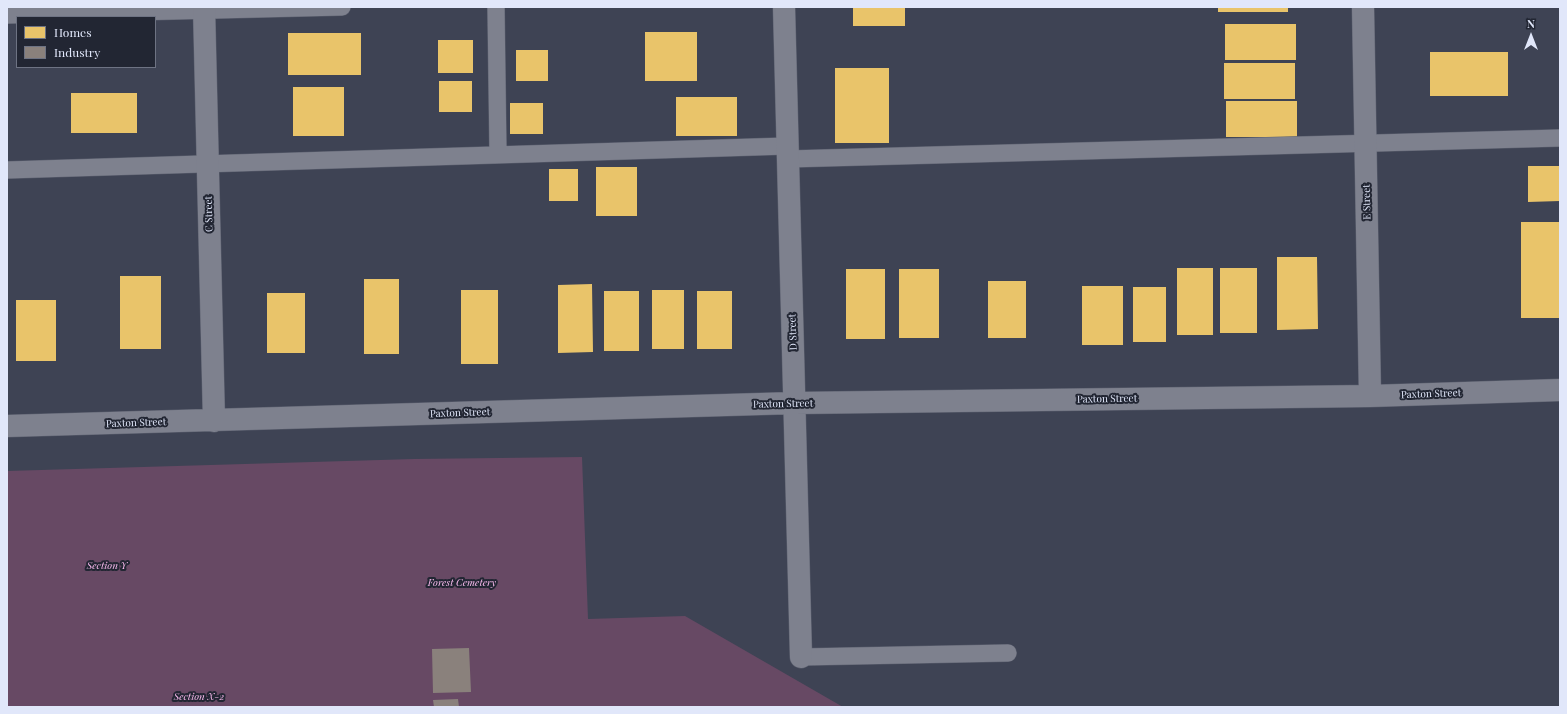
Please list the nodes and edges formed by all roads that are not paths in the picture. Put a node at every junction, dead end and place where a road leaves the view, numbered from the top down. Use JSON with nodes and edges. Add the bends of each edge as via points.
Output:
{"nodes":[{"id":1,"x":342,"y":7,"type":"edge"},
{"id":2,"x":496,"y":7,"type":"edge"},
{"id":3,"x":784,"y":7,"type":"edge"},
{"id":4,"x":1364,"y":7,"type":"edge"},
{"id":5,"x":204,"y":9,"type":"edge"},
{"id":6,"x":7,"y":15,"type":"edge"},
{"id":7,"x":1560,"y":138,"type":"edge"},
{"id":8,"x":1366,"y":143,"type":"junction"},
{"id":9,"x":788,"y":153,"type":"junction"},
{"id":10,"x":498,"y":154,"type":"junction"},
{"id":11,"x":208,"y":163,"type":"junction"},
{"id":12,"x":7,"y":170,"type":"edge"},
{"id":13,"x":1560,"y":390,"type":"edge"},
{"id":14,"x":1370,"y":396,"type":"junction"},
{"id":15,"x":795,"y":403,"type":"junction"},
{"id":16,"x":214,"y":420,"type":"junction"},
{"id":17,"x":7,"y":426,"type":"edge"},
{"id":18,"x":1008,"y":653,"type":"dead end"},
{"id":19,"x":801,"y":657,"type":"joint"}],
"edges":[{"from":1,"to":5,"type":"lane"},
{"from":2,"to":10,"type":"lane"},
{"from":3,"to":9,"type":"street","name":"D Street"},
{"from":4,"to":8,"type":"street","name":"E Street"},
{"from":5,"to":6,"type":"lane"},
{"from":5,"to":11,"type":"street","name":"C Street"},
{"from":7,"to":8,"type":"lane"},
{"from":8,"to":9,"type":"lane"},
{"from":8,"to":14,"type":"street","name":"E Street"},
{"from":9,"to":10,"type":"lane"},
{"from":9,"to":15,"type":"street","name":"D Street"},
{"from":10,"to":11,"type":"lane"},
{"from":11,"to":12,"type":"lane"},
{"from":11,"to":16,"type":"street","name":"C Street"},
{"from":13,"to":14,"type":"street","name":"Paxton Street"},
{"from":14,"to":15,"type":"street","name":"Paxton Street"},
{"from":15,"to":16,"type":"street","name":"Paxton Street"},
{"from":15,"to":19,"type":"street","name":"D Street"},
{"from":16,"to":17,"type":"street","name":"Paxton Street"},
{"from":18,"to":19,"type":"lane"}]}
